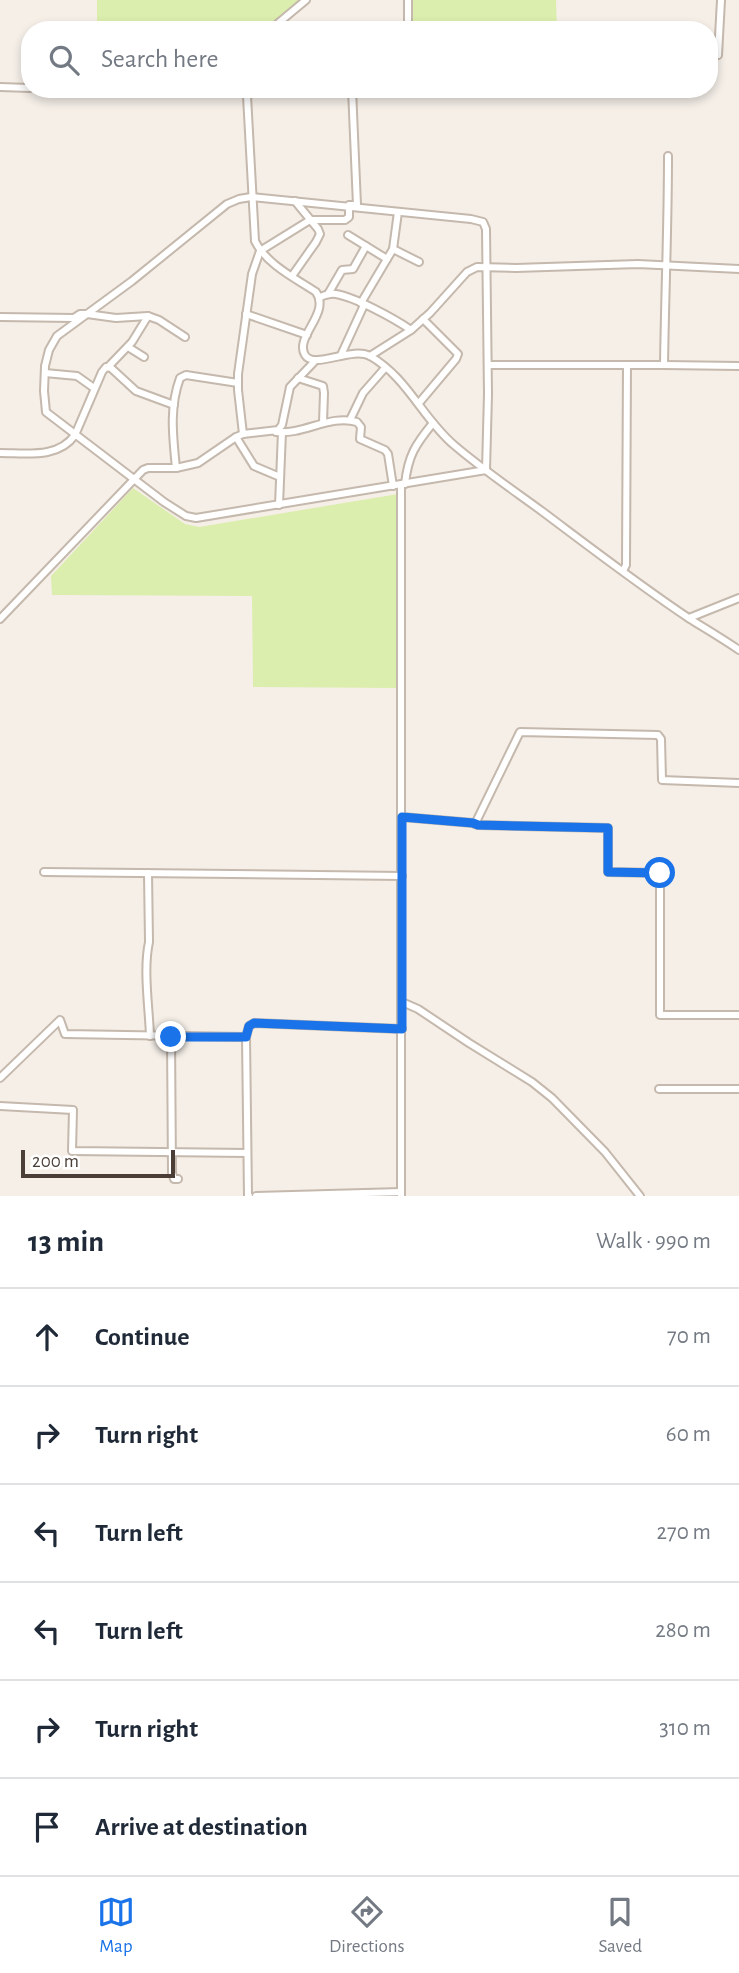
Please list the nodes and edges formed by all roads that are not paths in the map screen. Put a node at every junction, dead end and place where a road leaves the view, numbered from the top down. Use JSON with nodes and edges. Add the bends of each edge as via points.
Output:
{"nodes":[{"id":1,"x":306,"y":0,"type":"edge"},
{"id":2,"x":408,"y":0,"type":"edge"},
{"id":3,"x":721,"y":0,"type":"edge"},
{"id":4,"x":281,"y":21,"type":"edge"},
{"id":5,"x":408,"y":21,"type":"edge"},
{"id":6,"x":718,"y":55,"type":"dead end"},
{"id":7,"x":0,"y":87,"type":"edge"},
{"id":8,"x":21,"y":88,"type":"edge"},
{"id":9,"x":247,"y":98,"type":"edge"},
{"id":10,"x":352,"y":98,"type":"edge"},
{"id":11,"x":667,"y":156,"type":"dead end"},
{"id":12,"x":251,"y":197,"type":"junction"},
{"id":13,"x":295,"y":201,"type":"junction"},
{"id":14,"x":349,"y":207,"type":"junction"},
{"id":15,"x":398,"y":212,"type":"junction"},
{"id":16,"x":310,"y":220,"type":"junction"},
{"id":17,"x":348,"y":235,"type":"dead end"},
{"id":18,"x":366,"y":246,"type":"junction"},
{"id":19,"x":393,"y":249,"type":"junction"},
{"id":20,"x":260,"y":250,"type":"junction"},
{"id":21,"x":387,"y":259,"type":"junction"},
{"id":22,"x":419,"y":262,"type":"dead end"},
{"id":23,"x":667,"y":265,"type":"junction"},
{"id":24,"x":486,"y":267,"type":"junction"},
{"id":25,"x":739,"y":269,"type":"edge"},
{"id":26,"x":292,"y":276,"type":"junction"},
{"id":27,"x":328,"y":294,"type":"junction"},
{"id":28,"x":320,"y":296,"type":"junction"},
{"id":29,"x":363,"y":304,"type":"junction"},
{"id":30,"x":87,"y":314,"type":"junction"},
{"id":31,"x":246,"y":314,"type":"junction"},
{"id":32,"x":148,"y":316,"type":"junction"},
{"id":33,"x":0,"y":317,"type":"edge"},
{"id":34,"x":423,"y":319,"type":"junction"},
{"id":35,"x":411,"y":330,"type":"junction"},
{"id":36,"x":307,"y":335,"type":"junction"},
{"id":37,"x":185,"y":337,"type":"dead end"},
{"id":38,"x":128,"y":347,"type":"junction"},
{"id":39,"x":341,"y":355,"type":"junction"},
{"id":40,"x":370,"y":356,"type":"junction"},
{"id":41,"x":145,"y":357,"type":"dead end"},
{"id":42,"x":314,"y":362,"type":"junction"},
{"id":43,"x":488,"y":365,"type":"junction"},
{"id":44,"x":627,"y":365,"type":"junction"},
{"id":45,"x":664,"y":365,"type":"junction"},
{"id":46,"x":739,"y":366,"type":"edge"},
{"id":47,"x":108,"y":367,"type":"junction"},
{"id":48,"x":385,"y":368,"type":"junction"},
{"id":49,"x":45,"y":373,"type":"junction"},
{"id":50,"x":298,"y":378,"type":"junction"},
{"id":51,"x":238,"y":383,"type":"junction"},
{"id":52,"x":94,"y":388,"type":"junction"},
{"id":53,"x":419,"y":403,"type":"junction"},
{"id":54,"x":174,"y":405,"type":"junction"},
{"id":55,"x":349,"y":420,"type":"junction"},
{"id":56,"x":323,"y":423,"type":"junction"},
{"id":57,"x":433,"y":423,"type":"junction"},
{"id":58,"x":278,"y":432,"type":"junction"},
{"id":59,"x":75,"y":435,"type":"junction"},
{"id":60,"x":240,"y":436,"type":"junction"},
{"id":61,"x":0,"y":453,"type":"edge"},
{"id":62,"x":176,"y":468,"type":"junction"},
{"id":63,"x":486,"y":470,"type":"junction"},
{"id":64,"x":280,"y":477,"type":"junction"},
{"id":65,"x":133,"y":480,"type":"junction"},
{"id":66,"x":403,"y":484,"type":"junction"},
{"id":67,"x":393,"y":486,"type":"junction"},
{"id":68,"x":279,"y":505,"type":"junction"},
{"id":69,"x":623,"y":571,"type":"junction"},
{"id":70,"x":739,"y":598,"type":"edge"},
{"id":71,"x":690,"y":618,"type":"junction"},
{"id":72,"x":0,"y":619,"type":"edge"},
{"id":73,"x":739,"y":639,"type":"edge"},
{"id":74,"x":728,"y":642,"type":"junction"},
{"id":75,"x":739,"y":650,"type":"edge"},
{"id":76,"x":739,"y":783,"type":"edge"},
{"id":77,"x":402,"y":817,"type":"junction"},
{"id":78,"x":475,"y":824,"type":"junction"},
{"id":79,"x":44,"y":872,"type":"dead end"},
{"id":80,"x":148,"y":873,"type":"junction"},
{"id":81,"x":402,"y":876,"type":"junction"},
{"id":82,"x":402,"y":1003,"type":"junction"},
{"id":83,"x":739,"y":1015,"type":"edge"},
{"id":84,"x":402,"y":1029,"type":"junction"},
{"id":85,"x":150,"y":1036,"type":"junction"},
{"id":86,"x":171,"y":1037,"type":"junction"},
{"id":87,"x":246,"y":1037,"type":"junction"},
{"id":88,"x":0,"y":1078,"type":"edge"},
{"id":89,"x":659,"y":1089,"type":"dead end"},
{"id":90,"x":739,"y":1089,"type":"edge"},
{"id":91,"x":0,"y":1106,"type":"edge"},
{"id":92,"x":172,"y":1153,"type":"junction"},
{"id":93,"x":247,"y":1153,"type":"junction"},
{"id":94,"x":178,"y":1179,"type":"dead end"},
{"id":95,"x":401,"y":1194,"type":"edge"},
{"id":96,"x":248,"y":1196,"type":"edge"},
{"id":97,"x":256,"y":1196,"type":"edge"},
{"id":98,"x":640,"y":1196,"type":"edge"}],
"edges":[{"from":1,"to":4,"type":"street"},
{"from":2,"to":5,"type":"street"},
{"from":3,"to":6,"type":"street"},
{"from":7,"to":8,"type":"street"},
{"from":9,"to":12,"type":"street"},
{"from":10,"to":14,"type":"street","via":[[357,205]]},
{"from":11,"to":23,"type":"street"},
{"from":12,"to":13,"type":"street"},
{"from":12,"to":20,"type":"street","via":[[254,239]]},
{"from":12,"to":30,"type":"street","via":[[227,204]]},
{"from":13,"to":14,"type":"street"},
{"from":13,"to":16,"type":"street"},
{"from":14,"to":15,"type":"street"},
{"from":14,"to":16,"type":"street","via":[[347,220]]},
{"from":15,"to":19,"type":"street"},
{"from":15,"to":24,"type":"street","via":[[484,222]]},
{"from":16,"to":20,"type":"street"},
{"from":16,"to":26,"type":"street","via":[[319,237]]},
{"from":17,"to":18,"type":"street"},
{"from":18,"to":21,"type":"street"},
{"from":18,"to":27,"type":"street","via":[[353,269],[340,272]]},
{"from":19,"to":21,"type":"street"},
{"from":19,"to":22,"type":"street"},
{"from":20,"to":26,"type":"street"},
{"from":20,"to":31,"type":"street"},
{"from":21,"to":29,"type":"street"},
{"from":23,"to":24,"type":"street"},
{"from":23,"to":25,"type":"street"},
{"from":23,"to":45,"type":"street"},
{"from":24,"to":34,"type":"street","via":[[471,269]]},
{"from":24,"to":43,"type":"street"},
{"from":26,"to":28,"type":"street"},
{"from":27,"to":28,"type":"street"},
{"from":27,"to":29,"type":"street"},
{"from":28,"to":36,"type":"street","via":[[321,305]]},
{"from":29,"to":35,"type":"street"},
{"from":29,"to":39,"type":"street"},
{"from":30,"to":32,"type":"street"},
{"from":30,"to":33,"type":"street","via":[[74,318]]},
{"from":30,"to":49,"type":"street","via":[[52,343]]},
{"from":31,"to":36,"type":"street"},
{"from":31,"to":51,"type":"street"},
{"from":32,"to":37,"type":"street"},
{"from":32,"to":38,"type":"street"},
{"from":34,"to":35,"type":"street"},
{"from":34,"to":53,"type":"street","via":[[458,354]]},
{"from":35,"to":40,"type":"street"},
{"from":36,"to":42,"type":"street","via":[[303,353]]},
{"from":38,"to":41,"type":"street"},
{"from":38,"to":47,"type":"street"},
{"from":39,"to":40,"type":"street","via":[[359,352]]},
{"from":39,"to":42,"type":"street"},
{"from":40,"to":48,"type":"street"},
{"from":42,"to":50,"type":"street"},
{"from":43,"to":44,"type":"street"},
{"from":43,"to":63,"type":"street"},
{"from":44,"to":45,"type":"street"},
{"from":44,"to":69,"type":"street"},
{"from":45,"to":46,"type":"street"},
{"from":47,"to":52,"type":"street"},
{"from":47,"to":54,"type":"street","via":[[136,391]]},
{"from":48,"to":53,"type":"street"},
{"from":48,"to":55,"type":"street","via":[[363,393]]},
{"from":49,"to":52,"type":"street","via":[[72,374]]},
{"from":49,"to":59,"type":"street","via":[[46,412]]},
{"from":50,"to":56,"type":"street","via":[[323,386]]},
{"from":50,"to":58,"type":"street","via":[[287,394]]},
{"from":51,"to":54,"type":"street","via":[[184,375],[178,381]]},
{"from":51,"to":60,"type":"street"},
{"from":52,"to":59,"type":"street"},
{"from":53,"to":57,"type":"street"},
{"from":54,"to":62,"type":"street"},
{"from":55,"to":56,"type":"street"},
{"from":55,"to":67,"type":"street","via":[[360,424],[360,439],[387,452]]},
{"from":56,"to":58,"type":"street"},
{"from":57,"to":63,"type":"street"},
{"from":57,"to":66,"type":"street","via":[[412,452]]},
{"from":58,"to":60,"type":"street"},
{"from":58,"to":64,"type":"street"},
{"from":59,"to":61,"type":"street","via":[[48,453]]},
{"from":59,"to":65,"type":"street"},
{"from":60,"to":62,"type":"street","via":[[198,463]]},
{"from":60,"to":64,"type":"street","via":[[245,455],[254,466]]},
{"from":62,"to":65,"type":"street","via":[[145,469]]},
{"from":63,"to":66,"type":"street"},
{"from":63,"to":69,"type":"street"},
{"from":64,"to":68,"type":"street"},
{"from":65,"to":68,"type":"street","via":[[178,512],[196,518]]},
{"from":65,"to":72,"type":"street"},
{"from":66,"to":67,"type":"street"},
{"from":66,"to":77,"type":"street"},
{"from":67,"to":68,"type":"street"},
{"from":69,"to":71,"type":"street"},
{"from":70,"to":71,"type":"street"},
{"from":71,"to":74,"type":"street"},
{"from":73,"to":74,"type":"street"},
{"from":74,"to":75,"type":"street"},
{"from":76,"to":78,"type":"street","via":[[662,780],[658,735],[520,732]]},
{"from":77,"to":78,"type":"street"},
{"from":77,"to":81,"type":"street"},
{"from":78,"to":83,"type":"street","via":[[608,828],[608,872],[660,873],[660,1015]]},
{"from":79,"to":80,"type":"street"},
{"from":80,"to":81,"type":"street"},
{"from":80,"to":85,"type":"street"},
{"from":81,"to":82,"type":"street"},
{"from":82,"to":84,"type":"street"},
{"from":82,"to":98,"type":"street","via":[[552,1098]]},
{"from":84,"to":87,"type":"street","via":[[254,1023]]},
{"from":84,"to":95,"type":"street"},
{"from":85,"to":86,"type":"street"},
{"from":85,"to":88,"type":"street","via":[[65,1034],[59,1020]]},
{"from":86,"to":87,"type":"street"},
{"from":86,"to":92,"type":"street"},
{"from":87,"to":93,"type":"street"},
{"from":89,"to":90,"type":"street"},
{"from":91,"to":92,"type":"street","via":[[73,1110],[72,1151]]},
{"from":92,"to":93,"type":"street"},
{"from":92,"to":94,"type":"street","via":[[172,1173]]},
{"from":93,"to":96,"type":"street"},
{"from":95,"to":97,"type":"street"}]}
